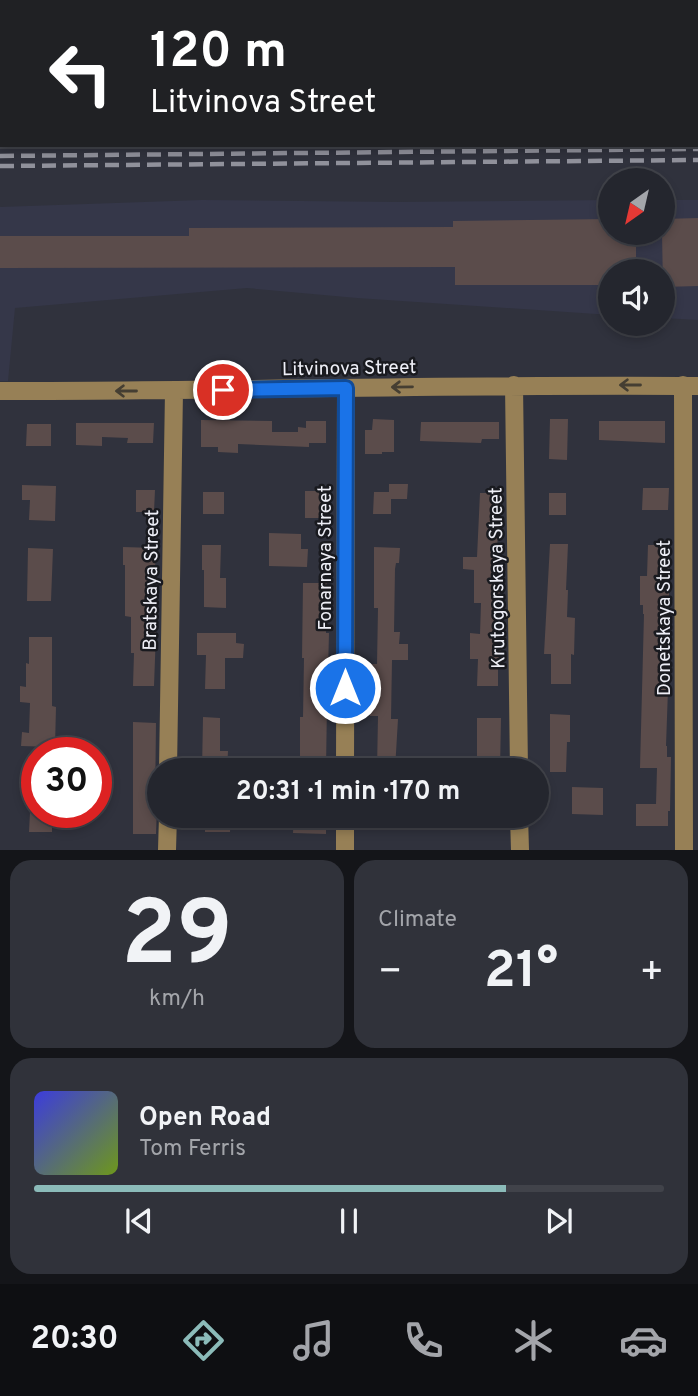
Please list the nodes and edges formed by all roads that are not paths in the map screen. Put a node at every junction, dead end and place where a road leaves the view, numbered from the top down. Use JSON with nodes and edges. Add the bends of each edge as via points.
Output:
{"nodes":[{"id":1,"x":514,"y":385,"type":"junction"},
{"id":2,"x":691,"y":386,"type":"edge"},
{"id":3,"x":346,"y":388,"type":"junction"},
{"id":4,"x":0,"y":391,"type":"edge"},
{"id":5,"x":174,"y":391,"type":"junction"},
{"id":6,"x":169,"y":758,"type":"edge"},
{"id":7,"x":345,"y":758,"type":"edge"},
{"id":8,"x":519,"y":758,"type":"edge"},
{"id":9,"x":168,"y":828,"type":"edge"},
{"id":10,"x":345,"y":828,"type":"edge"},
{"id":11,"x":519,"y":828,"type":"edge"},
{"id":12,"x":167,"y":850,"type":"edge"},
{"id":13,"x":345,"y":850,"type":"edge"},
{"id":14,"x":520,"y":850,"type":"edge"},
{"id":15,"x":684,"y":850,"type":"edge"}],
"edges":[{"from":2,"to":1,"type":"street","name":"Litvinova Street","one_way":true},
{"from":1,"to":3,"type":"street","name":"Litvinova Street","one_way":true},
{"from":1,"to":8,"type":"street","name":"Krutogorskaya Street"},
{"from":2,"to":15,"type":"street","name":"Donetskaya Street"},
{"from":3,"to":5,"type":"street","name":"Litvinova Street"},
{"from":3,"to":7,"type":"street","name":"Fonarnaya Street"},
{"from":5,"to":4,"type":"street","name":"Litvinova Street","one_way":true},
{"from":5,"to":6,"type":"street","name":"Bratskaya Street"},
{"from":9,"to":12,"type":"street"},
{"from":10,"to":13,"type":"street"},
{"from":11,"to":14,"type":"street"}]}
